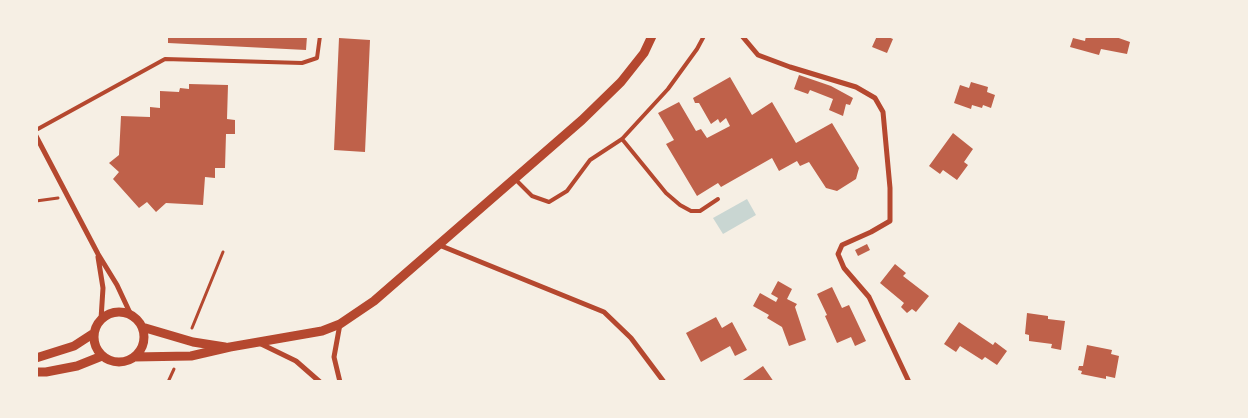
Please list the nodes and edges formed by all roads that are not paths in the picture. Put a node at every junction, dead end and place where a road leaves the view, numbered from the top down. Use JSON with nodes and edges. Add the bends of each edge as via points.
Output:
{"nodes":[{"id":1,"x":320,"y":36,"type":"edge"},
{"id":2,"x":652,"y":36,"type":"edge"},
{"id":3,"x":704,"y":36,"type":"edge"},
{"id":4,"x":742,"y":36,"type":"edge"},
{"id":5,"x":36,"y":130,"type":"edge"},
{"id":6,"x":36,"y":136,"type":"edge"},
{"id":7,"x":622,"y":139,"type":"junction"},
{"id":8,"x":515,"y":179,"type":"junction"},
{"id":9,"x":718,"y":199,"type":"dead end"},
{"id":10,"x":439,"y":246,"type":"junction"},
{"id":11,"x":98,"y":254,"type":"junction"},
{"id":12,"x":131,"y":315,"type":"junction"},
{"id":13,"x":101,"y":319,"type":"junction"},
{"id":14,"x":340,"y":324,"type":"junction"},
{"id":15,"x":142,"y":327,"type":"junction"},
{"id":16,"x":94,"y":333,"type":"junction"},
{"id":17,"x":259,"y":343,"type":"junction"},
{"id":18,"x":230,"y":347,"type":"junction"},
{"id":19,"x":102,"y":356,"type":"junction"},
{"id":20,"x":134,"y":357,"type":"junction"},
{"id":21,"x":36,"y":358,"type":"edge"},
{"id":22,"x":36,"y":372,"type":"edge"},
{"id":23,"x":320,"y":382,"type":"edge"},
{"id":24,"x":340,"y":382,"type":"edge"},
{"id":25,"x":664,"y":382,"type":"edge"},
{"id":26,"x":910,"y":382,"type":"edge"}],
"edges":[{"from":1,"to":5,"type":"lane","via":[[317,58],[302,63],[165,60]]},
{"from":2,"to":8,"type":"street","via":[[644,53],[620,82]]},
{"from":3,"to":7,"type":"lane","via":[[668,89]]},
{"from":4,"to":26,"type":"street","via":[[758,55],[856,87],[875,98],[882,112],[890,221],[842,245],[838,254],[844,268],[869,297]]},
{"from":6,"to":11,"type":"street"},
{"from":7,"to":8,"type":"lane","via":[[590,160],[567,191],[549,202],[532,196]]},
{"from":7,"to":9,"type":"lane","via":[[680,205],[691,211],[700,211]]},
{"from":8,"to":10,"type":"street"},
{"from":10,"to":14,"type":"street","via":[[374,301]]},
{"from":10,"to":25,"type":"street","via":[[604,312],[631,338]]},
{"from":11,"to":12,"type":"street"},
{"from":11,"to":13,"type":"street","via":[[103,288]]},
{"from":12,"to":13,"type":"street","via":[[116,312]]},
{"from":12,"to":15,"type":"street"},
{"from":13,"to":16,"type":"street"},
{"from":14,"to":17,"type":"street","via":[[322,331]]},
{"from":14,"to":24,"type":"street","via":[[334,357]]},
{"from":15,"to":18,"type":"street","via":[[193,342]]},
{"from":15,"to":20,"type":"street","via":[[143,343]]},
{"from":16,"to":19,"type":"street","via":[[94,342]]},
{"from":16,"to":21,"type":"street","via":[[74,346]]},
{"from":17,"to":18,"type":"street"},
{"from":17,"to":23,"type":"street","via":[[296,361]]},
{"from":18,"to":20,"type":"street","via":[[191,356]]},
{"from":19,"to":20,"type":"street","via":[[118,362]]},
{"from":19,"to":22,"type":"street","via":[[77,366]]}]}
